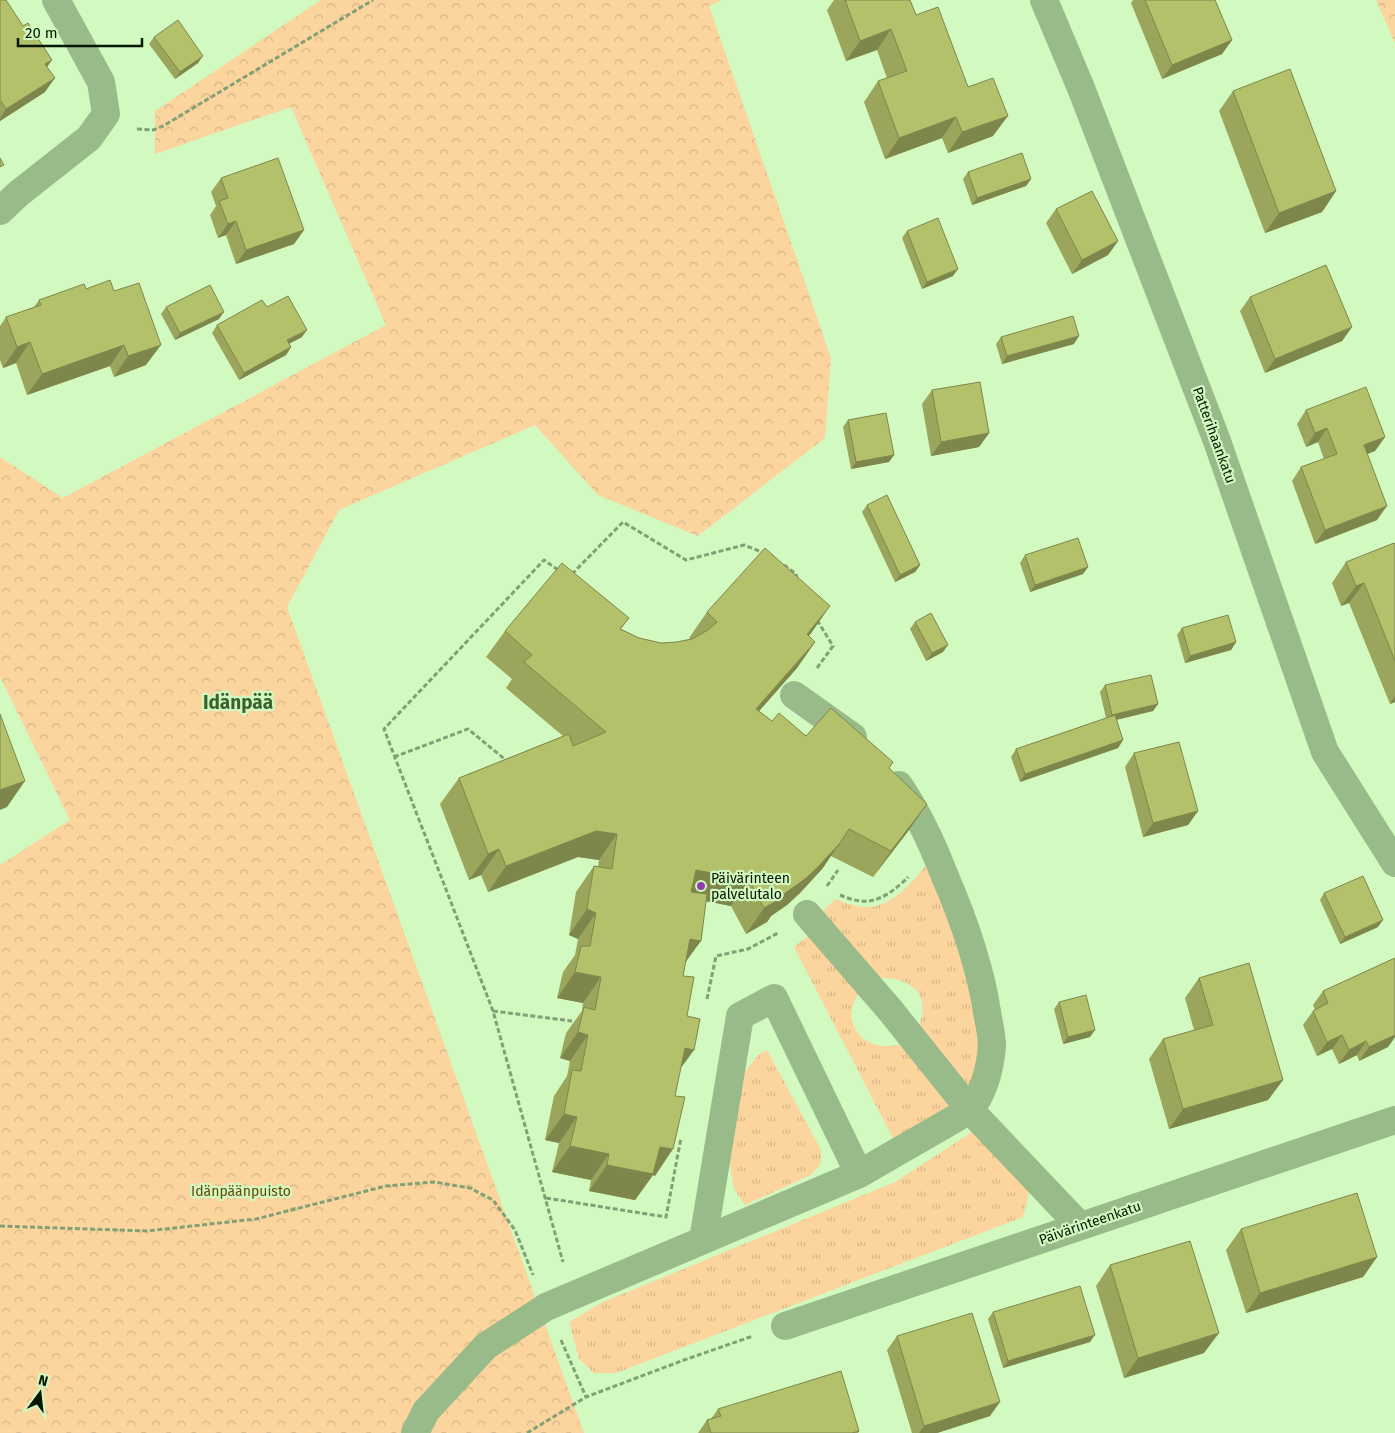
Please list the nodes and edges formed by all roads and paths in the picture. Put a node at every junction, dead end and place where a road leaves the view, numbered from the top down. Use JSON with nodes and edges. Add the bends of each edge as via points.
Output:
{"nodes":[{"id":1,"x":56,"y":0,"type":"edge"},
{"id":2,"x":373,"y":0,"type":"edge"},
{"id":3,"x":1044,"y":0,"type":"edge"},
{"id":4,"x":106,"y":114,"type":"junction"},
{"id":5,"x":0,"y":211,"type":"edge"},
{"id":6,"x":770,"y":554,"type":"edge"},
{"id":7,"x":783,"y":564,"type":"edge"},
{"id":8,"x":562,"y":574,"type":"edge"},
{"id":9,"x":568,"y":578,"type":"edge"},
{"id":10,"x":799,"y":583,"type":"edge"},
{"id":11,"x":815,"y":616,"type":"edge"},
{"id":12,"x":794,"y":696,"type":"joint"},
{"id":13,"x":394,"y":757,"type":"junction"},
{"id":14,"x":511,"y":765,"type":"edge"},
{"id":15,"x":933,"y":847,"type":"junction"},
{"id":16,"x":1395,"y":863,"type":"edge"},
{"id":17,"x":826,"y":888,"type":"edge"},
{"id":18,"x":807,"y":914,"type":"edge"},
{"id":19,"x":493,"y":1011,"type":"junction"},
{"id":20,"x":572,"y":1021,"type":"dead end"},
{"id":21,"x":970,"y":1110,"type":"junction"},
{"id":22,"x":1395,"y":1120,"type":"edge"},
{"id":23,"x":859,"y":1174,"type":"junction"},
{"id":24,"x":0,"y":1226,"type":"edge"},
{"id":25,"x":1080,"y":1226,"type":"junction"},
{"id":26,"x":703,"y":1240,"type":"junction"},
{"id":27,"x":572,"y":1296,"type":"junction"},
{"id":28,"x":546,"y":1307,"type":"junction"},
{"id":29,"x":785,"y":1326,"type":"joint"},
{"id":30,"x":586,"y":1397,"type":"junction"},
{"id":31,"x":414,"y":1433,"type":"edge"},
{"id":32,"x":528,"y":1433,"type":"edge"}],
"edges":[{"from":1,"to":4,"type":"street","via":[[101,82]]},
{"from":2,"to":4,"type":"path","via":[[163,126],[153,130],[136,129]]},
{"from":3,"to":16,"type":"street","name":"Patterihaankatu","via":[[1217,441],[1325,752]]},
{"from":4,"to":5,"type":"street","via":[[89,138]]},
{"from":6,"to":9,"type":"path","via":[[744,545],[686,560],[622,522]]},
{"from":7,"to":10,"type":"path","via":[[796,574]]},
{"from":8,"to":13,"type":"path","via":[[544,560],[384,729]]},
{"from":11,"to":12,"type":"path","via":[[833,646]]},
{"from":12,"to":15,"type":"street","via":[[878,756],[910,800]]},
{"from":13,"to":14,"type":"path","via":[[468,729]]},
{"from":13,"to":19,"type":"path"},
{"from":15,"to":17,"type":"path","via":[[903,882],[867,902],[847,898]]},
{"from":15,"to":21,"type":"street","via":[[962,916],[984,990],[992,1044],[988,1075],[979,1099]]},
{"from":18,"to":21,"type":"street"},
{"from":19,"to":20,"type":"path"},
{"from":19,"to":27,"type":"path"},
{"from":21,"to":23,"type":"street"},
{"from":21,"to":25,"type":"street"},
{"from":22,"to":25,"type":"street","name":"Päivärinteenkatu"},
{"from":23,"to":26,"type":"street"},
{"from":23,"to":26,"type":"street","via":[[774,998],[740,1016]]},
{"from":24,"to":28,"type":"path","via":[[147,1231],[256,1219],[386,1186],[434,1182],[470,1188],[493,1200],[515,1230]]},
{"from":25,"to":29,"type":"street","name":"Päivärinteenkatu"},
{"from":26,"to":27,"type":"street"},
{"from":27,"to":28,"type":"street"},
{"from":28,"to":30,"type":"path"},
{"from":28,"to":31,"type":"street","via":[[486,1346],[426,1411]]},
{"from":29,"to":30,"type":"path"},
{"from":30,"to":32,"type":"path"}]}
